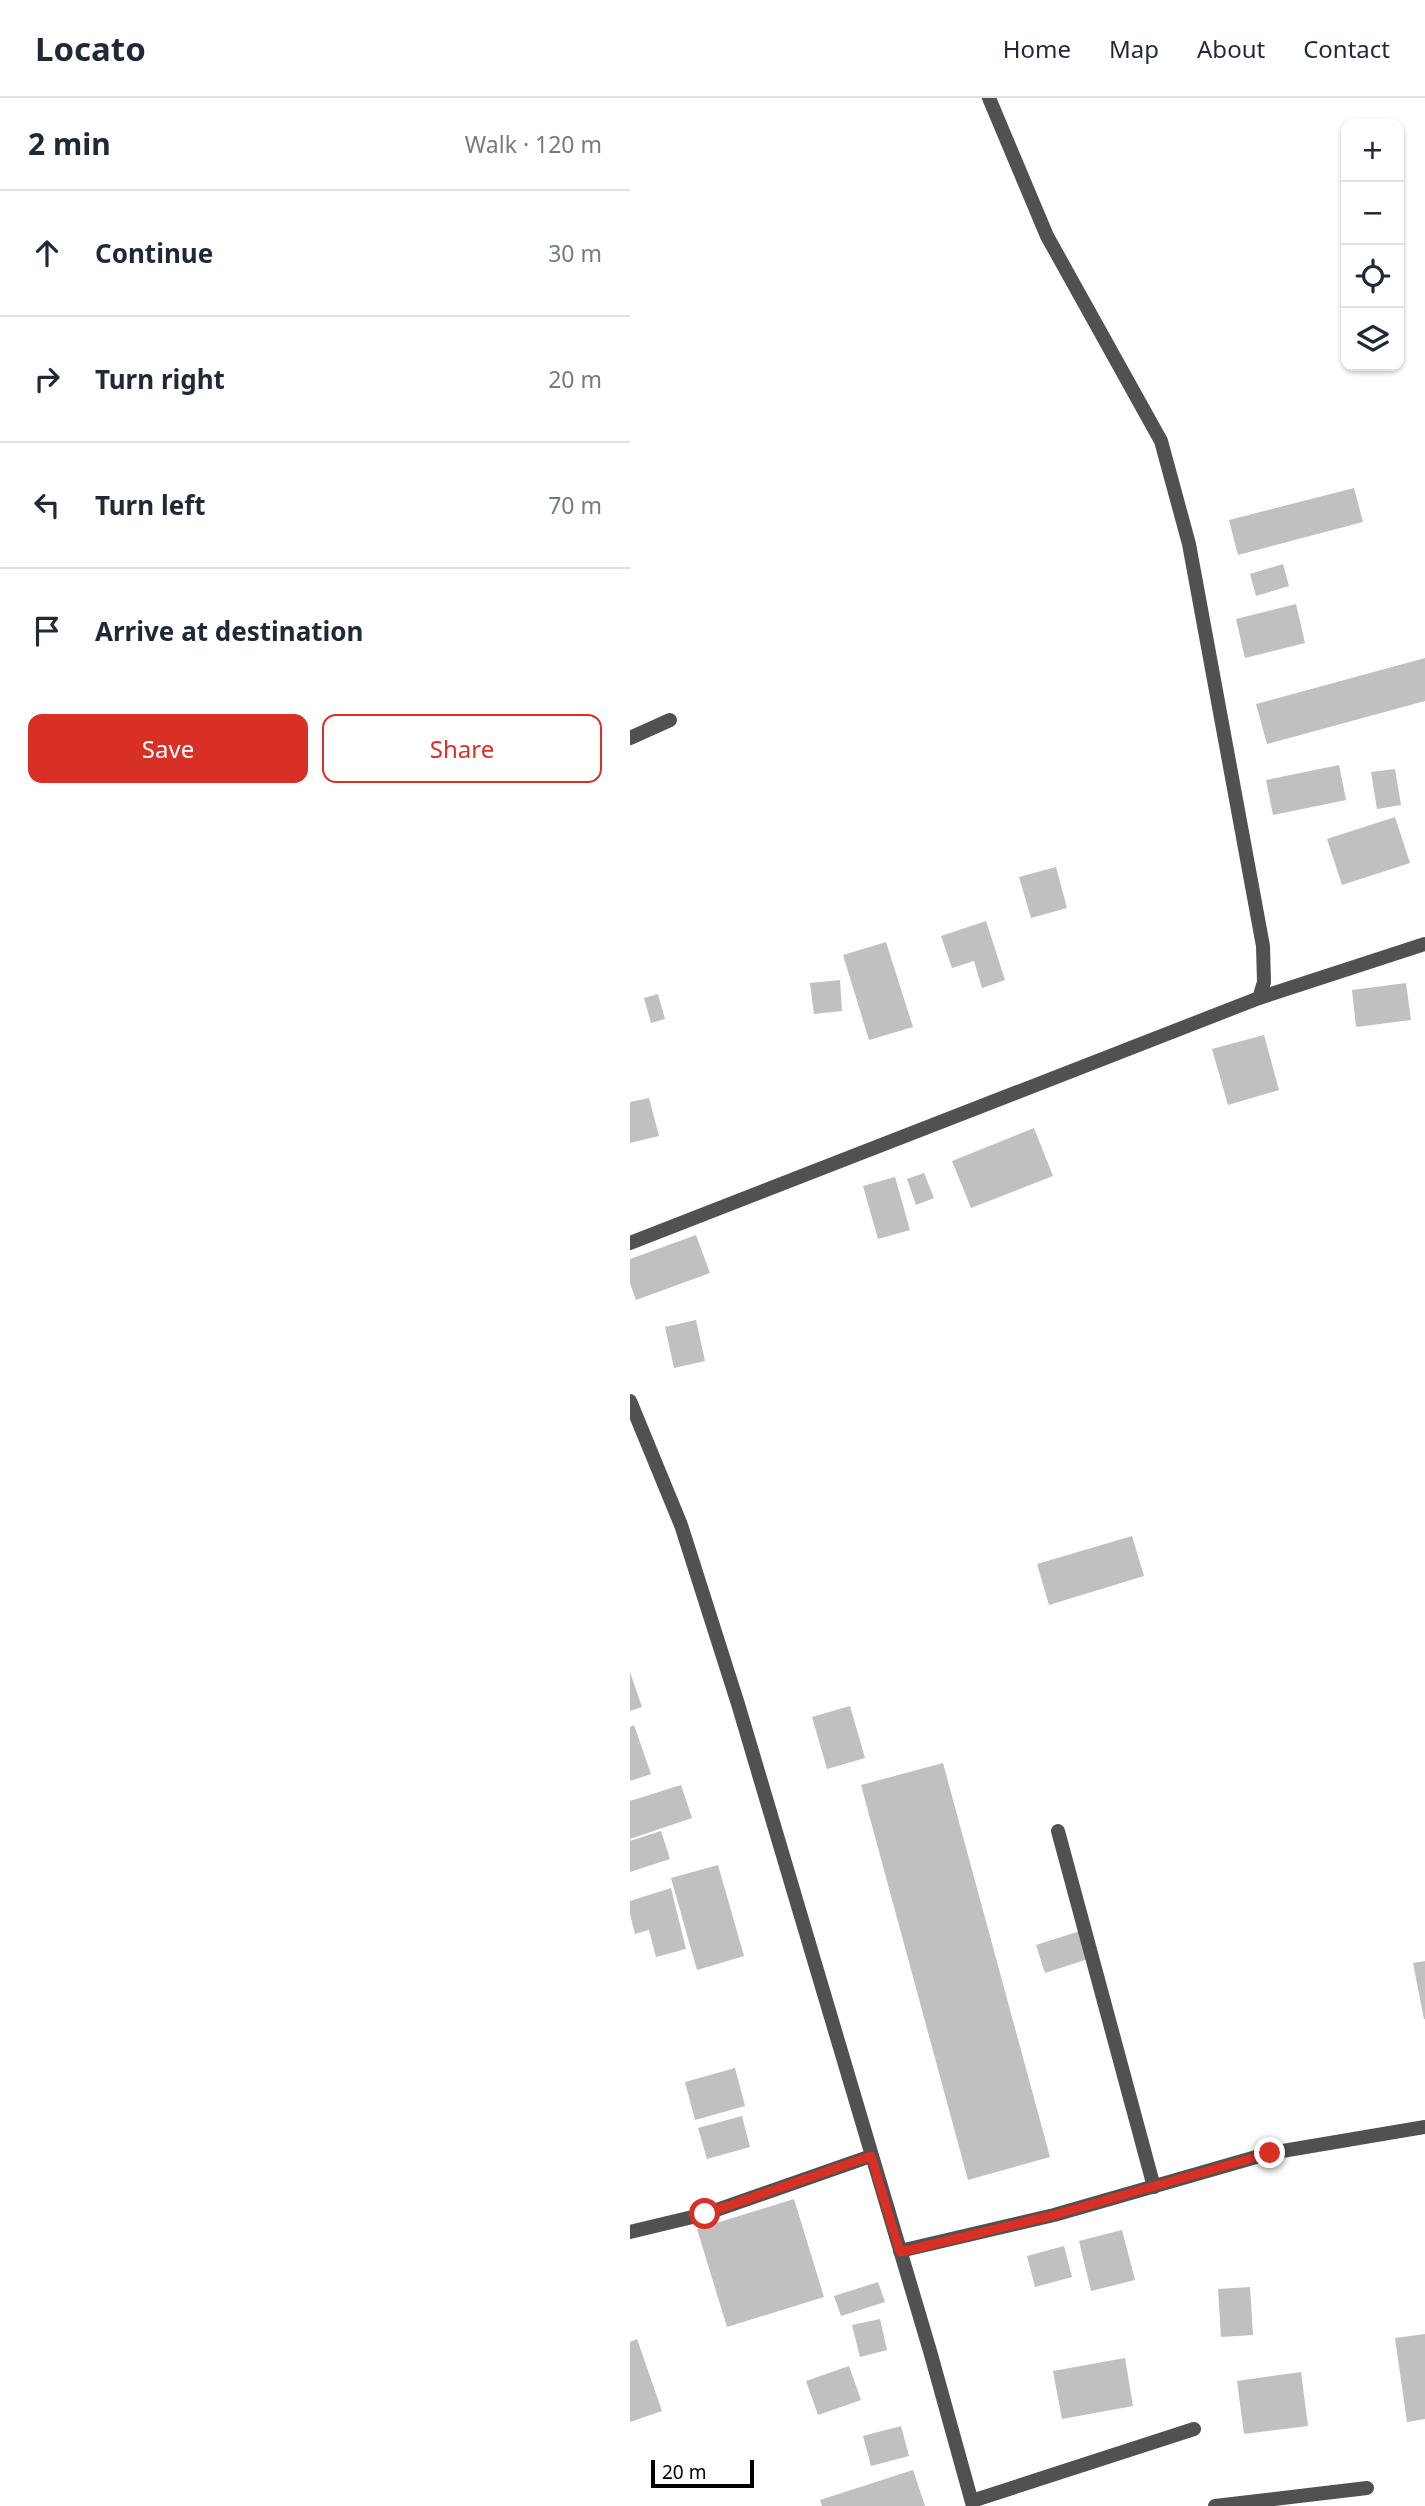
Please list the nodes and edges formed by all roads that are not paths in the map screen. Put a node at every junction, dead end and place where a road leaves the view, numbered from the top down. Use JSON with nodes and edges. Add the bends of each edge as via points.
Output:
{"nodes":[{"id":1,"x":989,"y":98,"type":"edge"},
{"id":2,"x":670,"y":720,"type":"dead end"},
{"id":3,"x":630,"y":738,"type":"edge"},
{"id":4,"x":1425,"y":944,"type":"edge"},
{"id":5,"x":1259,"y":998,"type":"junction"},
{"id":6,"x":630,"y":1243,"type":"edge"},
{"id":7,"x":630,"y":1401,"type":"edge"},
{"id":8,"x":1058,"y":1831,"type":"dead end"},
{"id":9,"x":1425,"y":2127,"type":"edge"},
{"id":10,"x":871,"y":2156,"type":"junction"},
{"id":11,"x":1154,"y":2187,"type":"junction"},
{"id":12,"x":630,"y":2232,"type":"edge"},
{"id":13,"x":900,"y":2252,"type":"junction"},
{"id":14,"x":1194,"y":2429,"type":"dead end"},
{"id":15,"x":1367,"y":2488,"type":"dead end"},
{"id":16,"x":973,"y":2504,"type":"edge"},
{"id":17,"x":1215,"y":2506,"type":"edge"}],
"edges":[{"from":1,"to":5,"type":"street","via":[[1047,236],[1161,441],[1189,544],[1263,946],[1264,982]]},
{"from":2,"to":3,"type":"street"},
{"from":4,"to":5,"type":"street"},
{"from":5,"to":6,"type":"street"},
{"from":7,"to":10,"type":"street","via":[[681,1525],[738,1703]]},
{"from":8,"to":11,"type":"street"},
{"from":9,"to":11,"type":"street","via":[[1270,2153]]},
{"from":10,"to":12,"type":"street","via":[[705,2214]]},
{"from":10,"to":13,"type":"street"},
{"from":11,"to":13,"type":"street"},
{"from":13,"to":16,"type":"street"},
{"from":14,"to":16,"type":"street"},
{"from":15,"to":17,"type":"street"}]}
